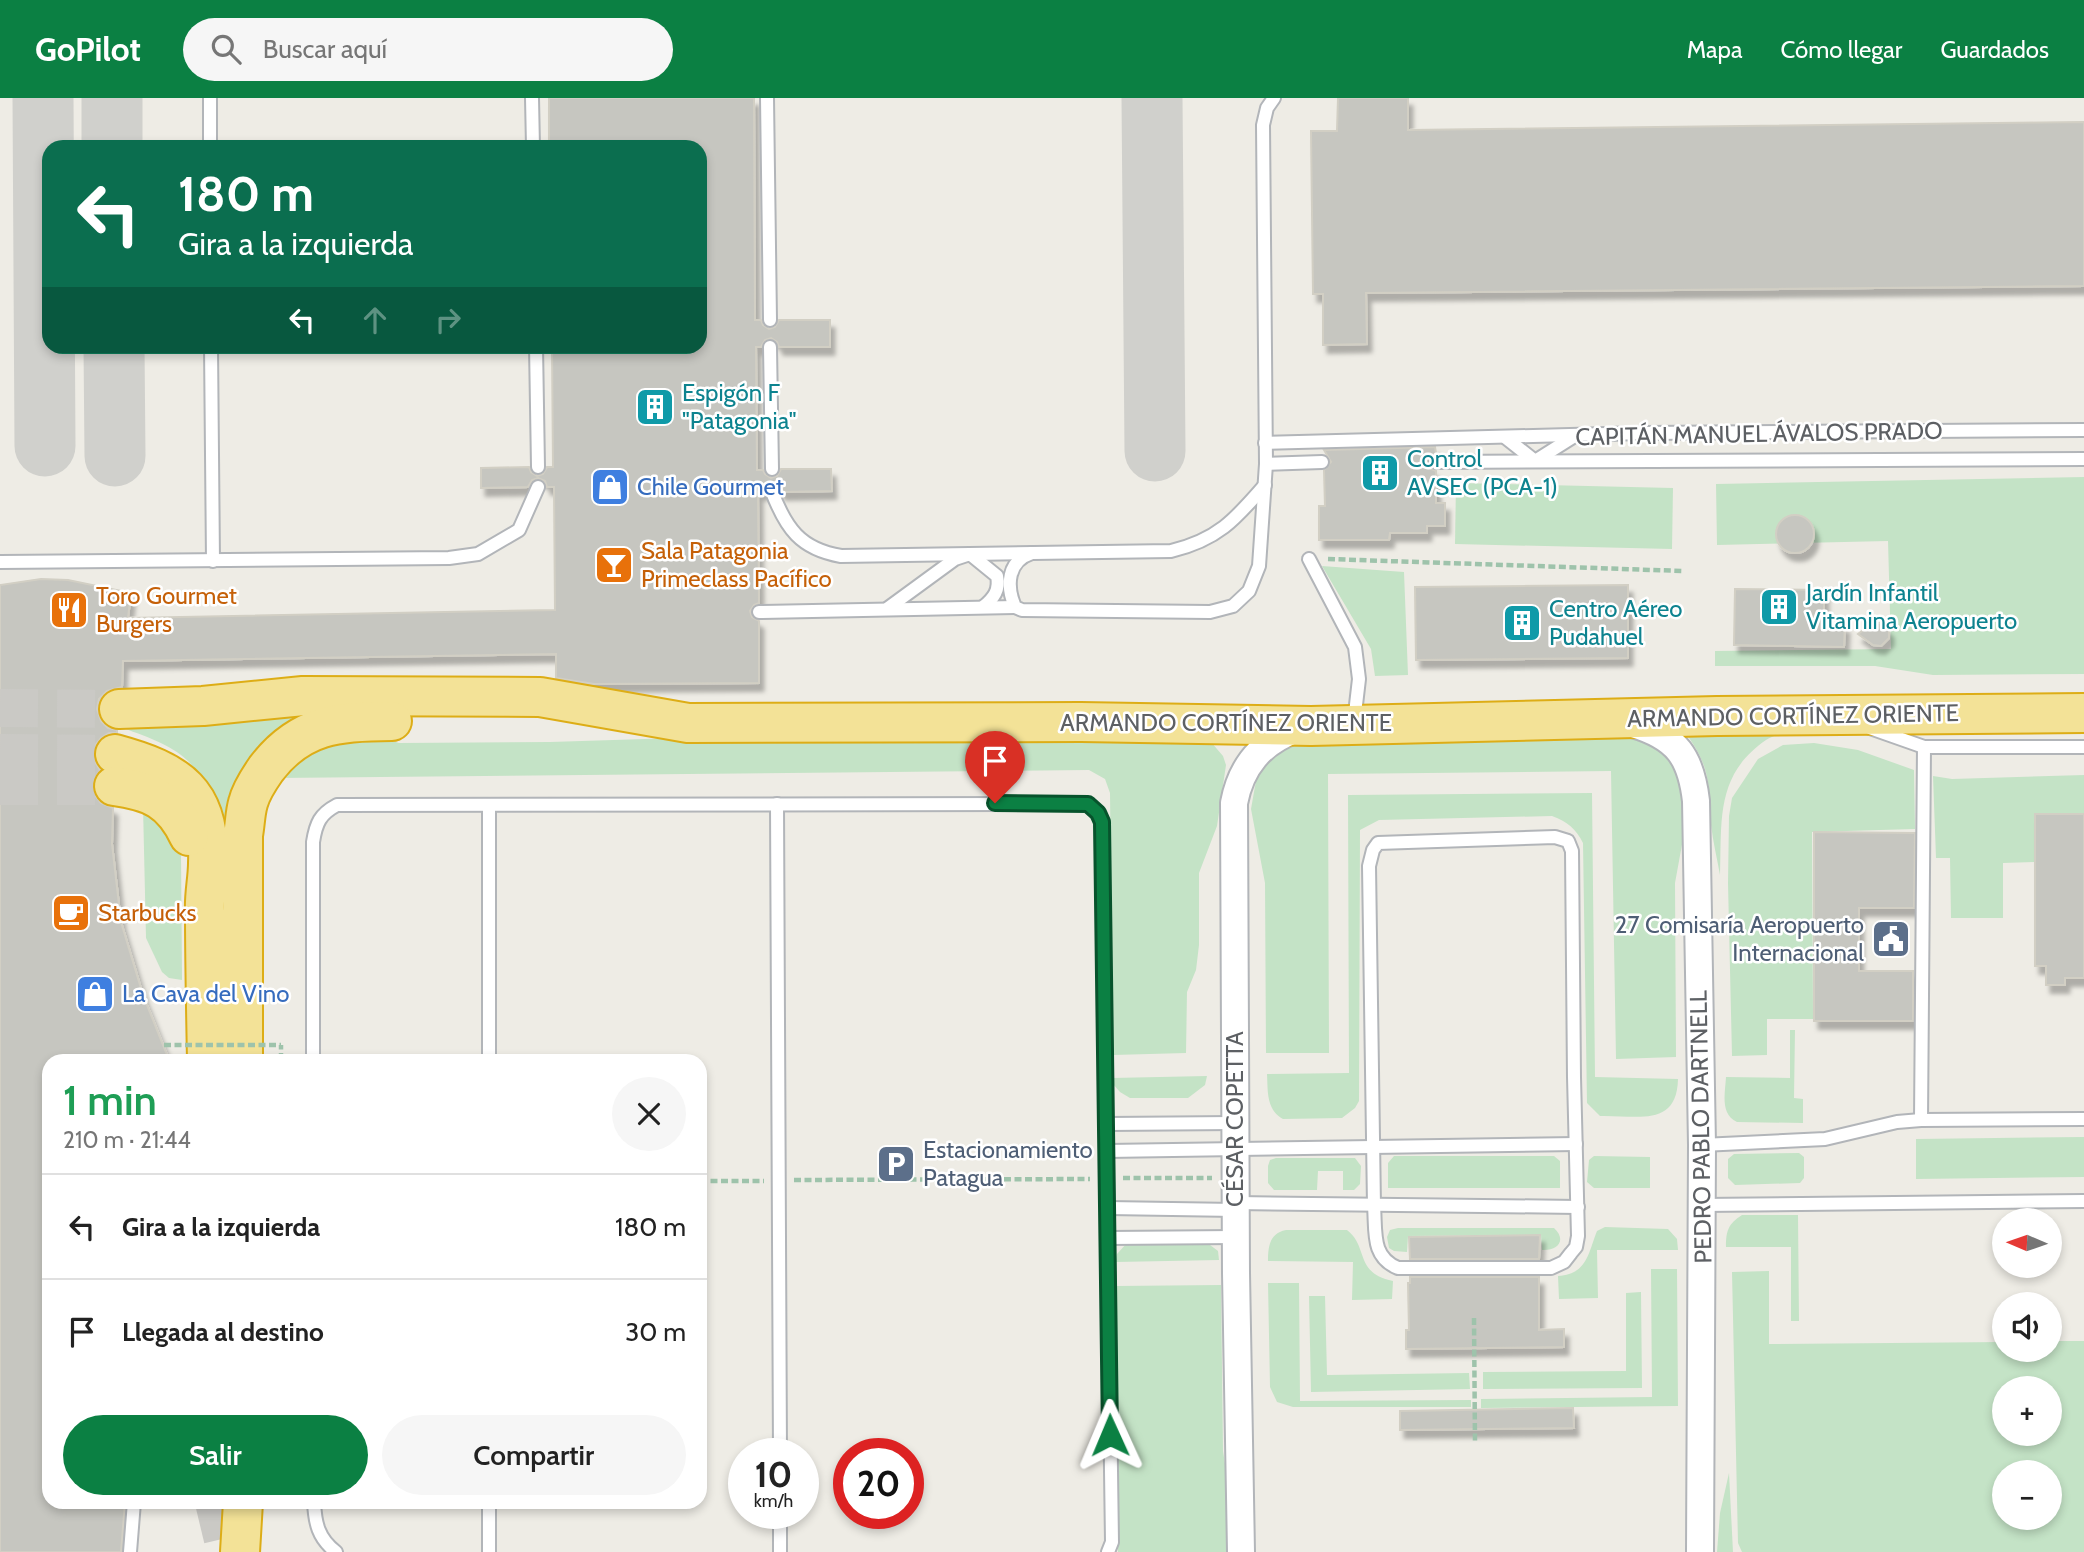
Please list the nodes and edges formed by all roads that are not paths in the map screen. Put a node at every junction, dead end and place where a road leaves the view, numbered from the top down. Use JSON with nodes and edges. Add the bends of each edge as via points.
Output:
{"nodes":[{"id":1,"x":210,"y":98,"type":"edge"},
{"id":2,"x":532,"y":98,"type":"edge"},
{"id":3,"x":767,"y":98,"type":"edge"},
{"id":4,"x":1274,"y":98,"type":"edge"},
{"id":5,"x":210,"y":140,"type":"edge"},
{"id":6,"x":533,"y":140,"type":"edge"},
{"id":7,"x":770,"y":320,"type":"dead end"},
{"id":8,"x":770,"y":347,"type":"dead end"},
{"id":9,"x":211,"y":354,"type":"edge"},
{"id":10,"x":536,"y":354,"type":"edge"},
{"id":11,"x":2084,"y":429,"type":"edge"},
{"id":12,"x":1573,"y":436,"type":"junction"},
{"id":13,"x":1506,"y":438,"type":"junction"},
{"id":14,"x":1265,"y":443,"type":"junction"},
{"id":15,"x":2084,"y":459,"type":"edge"},
{"id":16,"x":1535,"y":461,"type":"junction"},
{"id":17,"x":1322,"y":462,"type":"dead end"},
{"id":18,"x":1436,"y":462,"type":"dead end"},
{"id":19,"x":1266,"y":464,"type":"junction"},
{"id":20,"x":538,"y":467,"type":"dead end"},
{"id":21,"x":772,"y":470,"type":"dead end"},
{"id":22,"x":1265,"y":485,"type":"junction"},
{"id":23,"x":538,"y":487,"type":"dead end"},
{"id":24,"x":772,"y":492,"type":"dead end"},
{"id":25,"x":1032,"y":553,"type":"junction"},
{"id":26,"x":970,"y":554,"type":"junction"},
{"id":27,"x":1309,"y":559,"type":"road end"},
{"id":28,"x":213,"y":561,"type":"junction"},
{"id":29,"x":0,"y":562,"type":"edge"},
{"id":30,"x":983,"y":607,"type":"junction"},
{"id":31,"x":1015,"y":607,"type":"junction"},
{"id":32,"x":888,"y":608,"type":"junction"},
{"id":33,"x":759,"y":612,"type":"dead end"},
{"id":34,"x":119,"y":709,"type":"tunnel mouth"},
{"id":35,"x":2084,"y":713,"type":"edge"},
{"id":36,"x":1830,"y":714,"type":"junction"},
{"id":37,"x":1602,"y":719,"type":"junction"},
{"id":38,"x":688,"y":723,"type":"junction"},
{"id":39,"x":1311,"y":726,"type":"junction"},
{"id":40,"x":1354,"y":726,"type":"junction"},
{"id":41,"x":1924,"y":747,"type":"junction"},
{"id":42,"x":2084,"y":747,"type":"edge"},
{"id":43,"x":114,"y":770,"type":"tunnel mouth"},
{"id":44,"x":777,"y":804,"type":"junction"},
{"id":45,"x":489,"y":806,"type":"junction"},
{"id":46,"x":207,"y":1054,"type":"edge"},
{"id":47,"x":243,"y":1054,"type":"edge"},
{"id":48,"x":313,"y":1054,"type":"edge"},
{"id":49,"x":489,"y":1054,"type":"edge"},
{"id":50,"x":2084,"y":1119,"type":"edge"},
{"id":51,"x":1921,"y":1121,"type":"junction"},
{"id":52,"x":1235,"y":1123,"type":"junction"},
{"id":53,"x":1107,"y":1124,"type":"junction"},
{"id":54,"x":1576,"y":1144,"type":"junction"},
{"id":55,"x":1702,"y":1145,"type":"junction"},
{"id":56,"x":1374,"y":1148,"type":"junction"},
{"id":57,"x":1224,"y":1150,"type":"junction"},
{"id":58,"x":1107,"y":1151,"type":"junction"},
{"id":59,"x":2084,"y":1201,"type":"edge"},
{"id":60,"x":1702,"y":1205,"type":"junction"},
{"id":61,"x":1374,"y":1206,"type":"junction"},
{"id":62,"x":1236,"y":1207,"type":"junction"},
{"id":63,"x":1578,"y":1207,"type":"junction"},
{"id":64,"x":1108,"y":1208,"type":"junction"},
{"id":65,"x":1236,"y":1237,"type":"junction"},
{"id":66,"x":1108,"y":1238,"type":"junction"},
{"id":67,"x":780,"y":1438,"type":"edge"},
{"id":68,"x":133,"y":1509,"type":"edge"},
{"id":69,"x":242,"y":1509,"type":"edge"},
{"id":70,"x":243,"y":1509,"type":"edge"},
{"id":71,"x":314,"y":1509,"type":"edge"},
{"id":72,"x":489,"y":1509,"type":"edge"},
{"id":73,"x":780,"y":1529,"type":"edge"},
{"id":74,"x":130,"y":1552,"type":"edge"},
{"id":75,"x":227,"y":1552,"type":"edge"},
{"id":76,"x":240,"y":1552,"type":"edge"},
{"id":77,"x":336,"y":1552,"type":"edge"},
{"id":78,"x":489,"y":1552,"type":"edge"},
{"id":79,"x":780,"y":1552,"type":"edge"},
{"id":80,"x":1108,"y":1552,"type":"edge"},
{"id":81,"x":1241,"y":1552,"type":"edge"},
{"id":82,"x":1700,"y":1552,"type":"edge"}],
"edges":[{"from":1,"to":5,"type":"lane"},
{"from":2,"to":6,"type":"lane"},
{"from":3,"to":7,"type":"lane"},
{"from":4,"to":14,"type":"lane","via":[[1263,125]]},
{"from":8,"to":21,"type":"lane"},
{"from":9,"to":28,"type":"lane"},
{"from":10,"to":20,"type":"lane"},
{"from":11,"to":12,"type":"lane","name":"CAPITÁN MANUEL ÁVALOS PRADO"},
{"from":12,"to":13,"type":"lane","name":"CAPITÁN MANUEL ÁVALOS PRADO"},
{"from":12,"to":16,"type":"lane"},
{"from":13,"to":14,"type":"lane","name":"CAPITÁN MANUEL ÁVALOS PRADO"},
{"from":13,"to":16,"type":"lane"},
{"from":14,"to":19,"type":"lane"},
{"from":15,"to":16,"type":"lane","name":"CAPITÁN MANUEL ÁVALOS PRADO"},
{"from":16,"to":18,"type":"lane","name":"CAPITÁN MANUEL ÁVALOS PRADO"},
{"from":17,"to":19,"type":"lane"},
{"from":19,"to":22,"type":"lane"},
{"from":22,"to":25,"type":"lane","via":[[1228,526],[1191,546],[1171,551]]},
{"from":22,"to":31,"type":"lane","via":[[1259,566],[1249,591],[1233,606],[1210,612]]},
{"from":23,"to":28,"type":"lane","via":[[519,530],[478,554],[400,560]]},
{"from":24,"to":26,"type":"lane","via":[[789,527],[813,548],[827,553]]},
{"from":25,"to":26,"type":"lane"},
{"from":25,"to":31,"type":"lane","via":[[1018,559],[1011,572]]},
{"from":26,"to":30,"type":"lane","via":[[997,576],[999,585],[993,599]]},
{"from":26,"to":32,"type":"lane","via":[[955,559]]},
{"from":27,"to":40,"type":"lane","via":[[1355,647],[1359,679]]},
{"from":28,"to":29,"type":"lane"},
{"from":30,"to":31,"type":"lane"},
{"from":30,"to":32,"type":"lane"},
{"from":32,"to":33,"type":"lane"},
{"from":34,"to":38,"type":"highway","name":"ARMANDO CORTÍNEZ ORIENTE","via":[[303,696],[540,697]]},
{"from":35,"to":36,"type":"highway","name":"ARMANDO CORTÍNEZ ORIENTE"},
{"from":36,"to":37,"type":"highway","name":"ARMANDO CORTÍNEZ ORIENTE"},
{"from":36,"to":41,"type":"lane"},
{"from":37,"to":40,"type":"highway","name":"ARMANDO CORTÍNEZ ORIENTE"},
{"from":37,"to":55,"type":"street","name":"PEDRO PABLO DARTNELL","via":[[1627,722],[1664,736],[1682,754],[1694,782]]},
{"from":38,"to":39,"type":"highway","name":"ARMANDO CORTÍNEZ ORIENTE"},
{"from":38,"to":47,"type":"highway","via":[[350,721],[314,729],[294,740],[270,764],[248,801],[243,835]]},
{"from":39,"to":40,"type":"highway","name":"ARMANDO CORTÍNEZ ORIENTE"},
{"from":39,"to":52,"type":"street","name":"CÉSAR COPETTA","via":[[1266,744],[1245,768],[1237,790],[1233,818]]},
{"from":41,"to":42,"type":"lane"},
{"from":41,"to":51,"type":"lane"},
{"from":43,"to":46,"type":"highway","via":[[142,761],[172,774],[198,803],[208,827]]},
{"from":44,"to":45,"type":"lane"},
{"from":44,"to":53,"type":"lane","via":[[1077,803],[1088,804],[1098,813],[1102,822]]},
{"from":44,"to":67,"type":"lane"},
{"from":45,"to":48,"type":"lane","via":[[337,805],[323,813],[313,842]]},
{"from":45,"to":49,"type":"lane"},
{"from":50,"to":51,"type":"lane"},
{"from":51,"to":55,"type":"lane","via":[[1825,1139]]},
{"from":52,"to":53,"type":"lane"},
{"from":52,"to":57,"type":"street","name":"CÉSAR COPETTA"},
{"from":53,"to":58,"type":"lane"},
{"from":54,"to":56,"type":"lane"},
{"from":54,"to":56,"type":"lane","via":[[1572,851],[1568,841],[1555,837],[1378,843],[1373,850],[1369,879]]},
{"from":54,"to":63,"type":"lane"},
{"from":55,"to":60,"type":"street","name":"PEDRO PABLO DARTNELL"},
{"from":56,"to":57,"type":"lane"},
{"from":56,"to":61,"type":"lane"},
{"from":57,"to":58,"type":"lane"},
{"from":57,"to":62,"type":"street","name":"CÉSAR COPETTA"},
{"from":58,"to":64,"type":"lane"},
{"from":59,"to":60,"type":"lane"},
{"from":60,"to":82,"type":"street","name":"PEDRO PABLO DARTNELL"},
{"from":61,"to":62,"type":"lane"},
{"from":61,"to":63,"type":"lane"},
{"from":61,"to":63,"type":"lane","via":[[1377,1248],[1387,1264],[1398,1268],[1518,1269],[1551,1268],[1564,1262],[1576,1247]]},
{"from":62,"to":64,"type":"lane"},
{"from":62,"to":65,"type":"street","name":"CÉSAR COPETTA"},
{"from":64,"to":66,"type":"lane"},
{"from":65,"to":66,"type":"lane"},
{"from":65,"to":81,"type":"street","name":"CÉSAR COPETTA"},
{"from":66,"to":80,"type":"lane","via":[[1112,1542]]},
{"from":68,"to":74,"type":"lane"},
{"from":69,"to":75,"type":"highway"},
{"from":70,"to":76,"type":"highway"},
{"from":71,"to":77,"type":"lane","via":[[319,1535]]},
{"from":72,"to":78,"type":"lane"},
{"from":73,"to":79,"type":"lane"}]}
